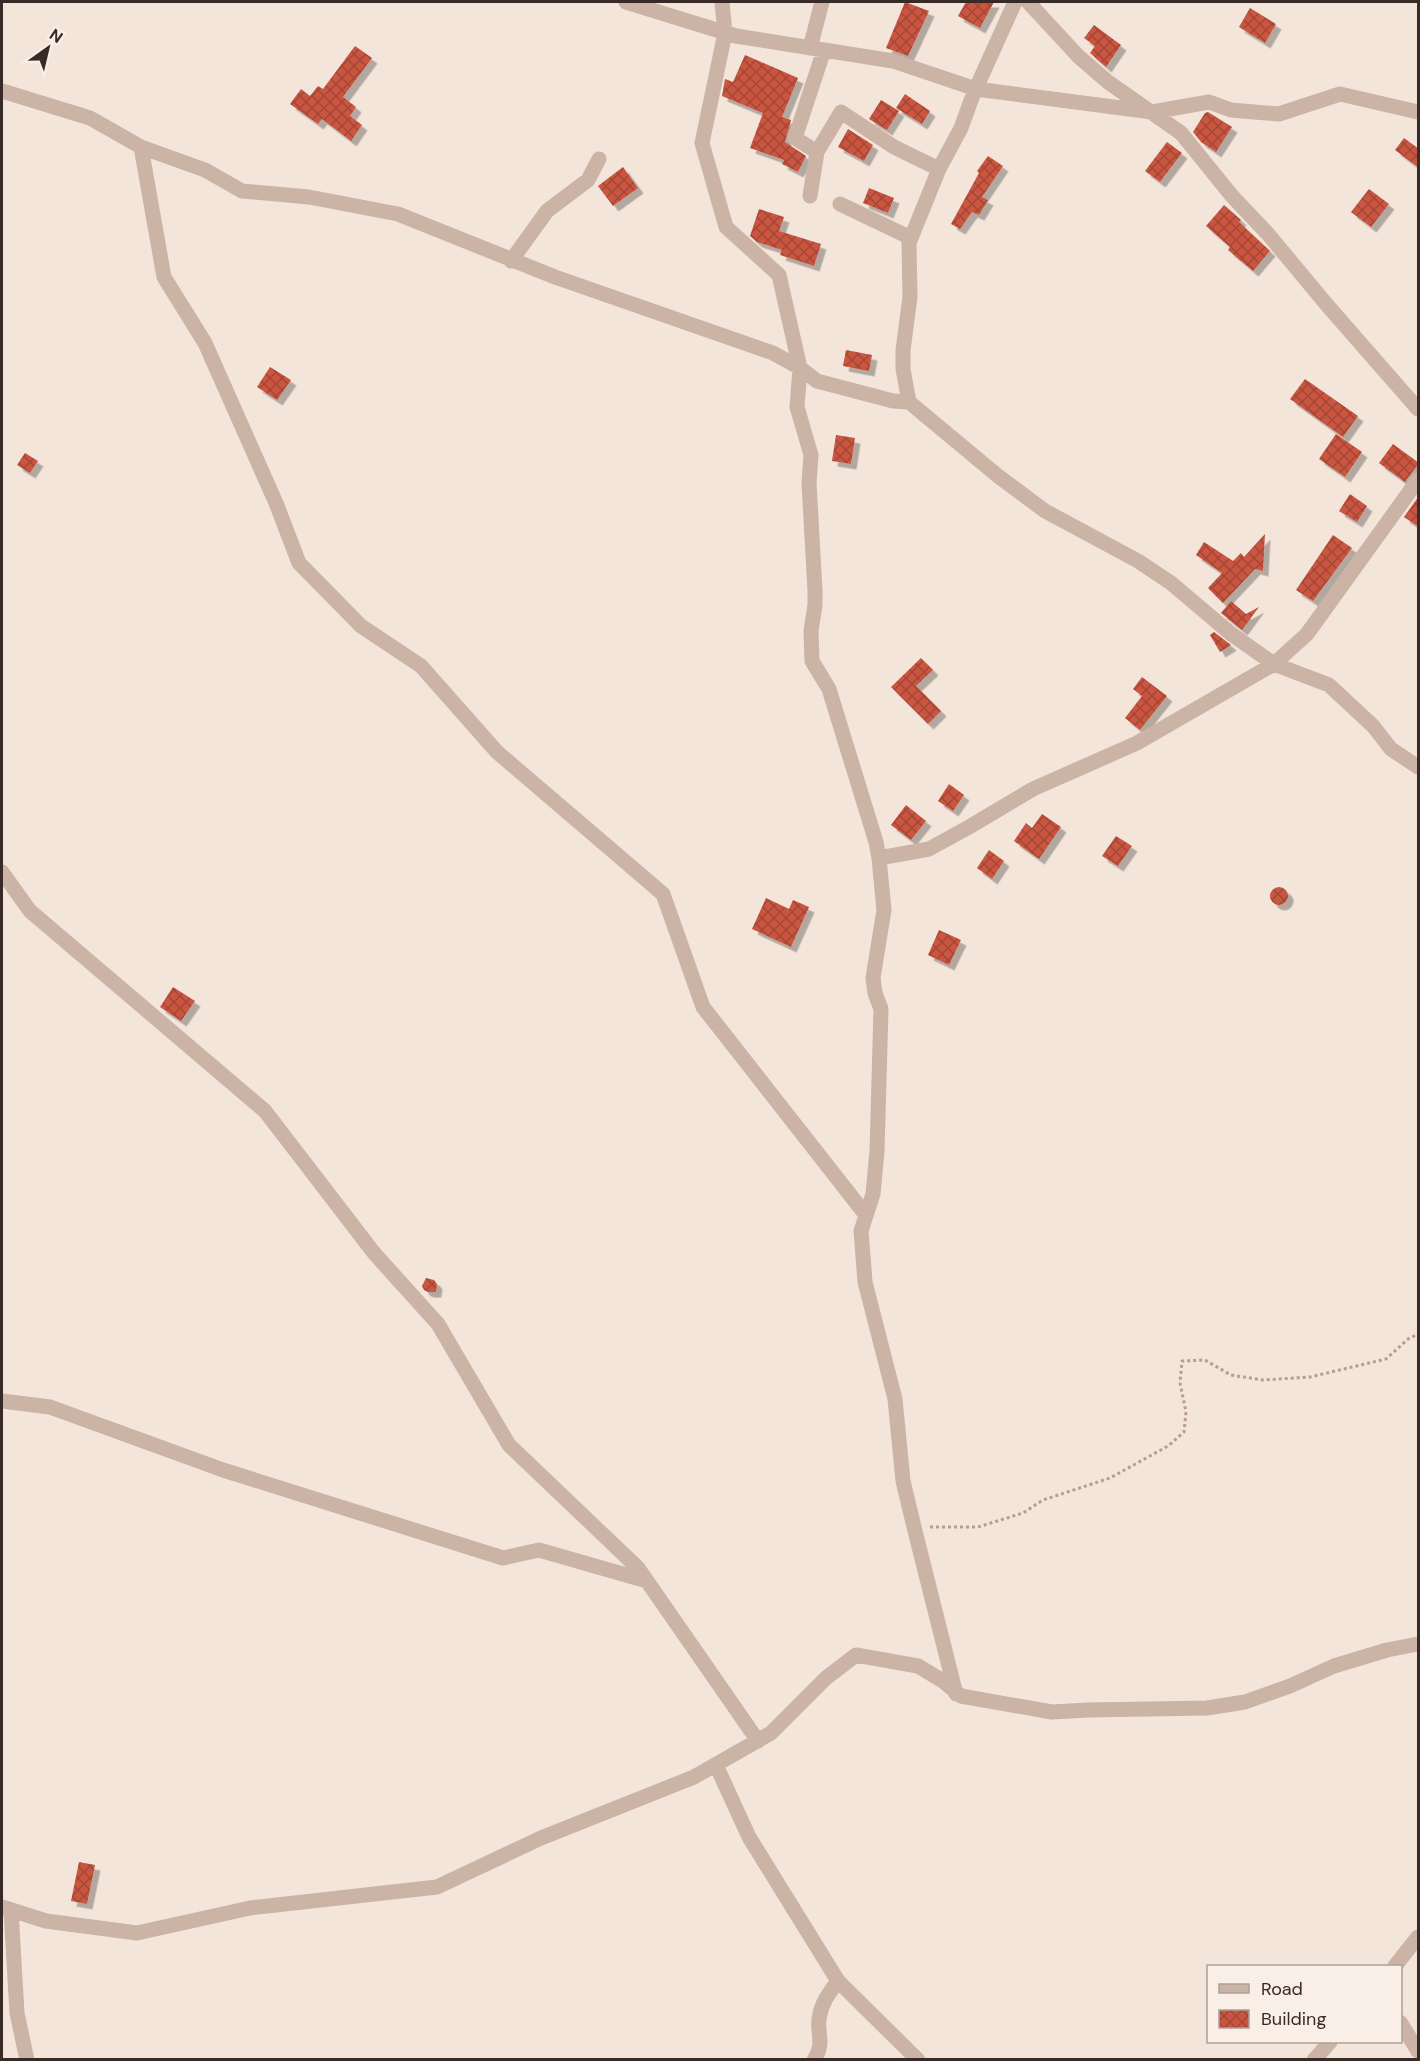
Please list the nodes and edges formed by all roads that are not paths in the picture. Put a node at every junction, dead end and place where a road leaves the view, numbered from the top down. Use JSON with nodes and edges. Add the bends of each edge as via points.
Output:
{"nodes":[{"id":1,"x":626,"y":2,"type":"edge"},
{"id":2,"x":722,"y":2,"type":"edge"},
{"id":3,"x":822,"y":2,"type":"edge"},
{"id":4,"x":1015,"y":2,"type":"edge"},
{"id":5,"x":1028,"y":2,"type":"edge"},
{"id":6,"x":725,"y":33,"type":"junction"},
{"id":7,"x":817,"y":49,"type":"junction"},
{"id":8,"x":976,"y":89,"type":"junction"},
{"id":9,"x":2,"y":91,"type":"edge"},
{"id":10,"x":1152,"y":112,"type":"junction"},
{"id":11,"x":1419,"y":112,"type":"edge"},
{"id":12,"x":141,"y":147,"type":"junction"},
{"id":13,"x":817,"y":152,"type":"junction"},
{"id":14,"x":599,"y":159,"type":"dead end"},
{"id":15,"x":939,"y":169,"type":"junction"},
{"id":16,"x":810,"y":195,"type":"dead end"},
{"id":17,"x":840,"y":204,"type":"dead end"},
{"id":18,"x":911,"y":238,"type":"junction"},
{"id":19,"x":511,"y":261,"type":"junction"},
{"id":20,"x":800,"y":368,"type":"junction"},
{"id":21,"x":909,"y":402,"type":"junction"},
{"id":22,"x":1419,"y":409,"type":"edge"},
{"id":23,"x":1419,"y":480,"type":"edge"},
{"id":24,"x":1274,"y":664,"type":"junction"},
{"id":25,"x":1419,"y":767,"type":"edge"},
{"id":26,"x":879,"y":858,"type":"junction"},
{"id":27,"x":2,"y":872,"type":"edge"},
{"id":28,"x":866,"y":1215,"type":"junction"},
{"id":29,"x":2,"y":1401,"type":"edge"},
{"id":30,"x":647,"y":1581,"type":"junction"},
{"id":31,"x":1419,"y":1644,"type":"edge"},
{"id":32,"x":956,"y":1694,"type":"junction"},
{"id":33,"x":758,"y":1741,"type":"junction"},
{"id":34,"x":716,"y":1765,"type":"junction"},
{"id":35,"x":6,"y":1909,"type":"edge"},
{"id":36,"x":1419,"y":1937,"type":"edge"},
{"id":37,"x":1396,"y":1965,"type":"edge"},
{"id":38,"x":838,"y":1981,"type":"junction"},
{"id":39,"x":1402,"y":2024,"type":"edge"},
{"id":40,"x":1329,"y":2043,"type":"edge"},
{"id":41,"x":1419,"y":2051,"type":"edge"},
{"id":42,"x":27,"y":2060,"type":"edge"},
{"id":43,"x":814,"y":2060,"type":"edge"},
{"id":44,"x":918,"y":2060,"type":"edge"},
{"id":45,"x":1314,"y":2060,"type":"edge"}],
"edges":[{"from":1,"to":6,"type":"street"},
{"from":2,"to":6,"type":"street"},
{"from":3,"to":7,"type":"street"},
{"from":4,"to":8,"type":"street"},
{"from":5,"to":10,"type":"street","via":[[1078,56]]},
{"from":6,"to":7,"type":"street"},
{"from":6,"to":20,"type":"street","via":[[702,143],[726,227],[779,275]]},
{"from":7,"to":8,"type":"street","via":[[893,62]]},
{"from":7,"to":13,"type":"street","via":[[795,138]]},
{"from":8,"to":10,"type":"street"},
{"from":8,"to":15,"type":"street"},
{"from":9,"to":12,"type":"street","via":[[90,118]]},
{"from":10,"to":11,"type":"street","via":[[1209,102],[1231,110],[1279,114],[1340,94]]},
{"from":10,"to":22,"type":"street","via":[[1181,134]]},
{"from":12,"to":19,"type":"street","via":[[205,170],[242,191],[309,197],[398,214]]},
{"from":12,"to":28,"type":"street","via":[[164,277],[206,343],[299,563],[361,626],[421,666],[497,752],[663,894],[703,1007]]},
{"from":13,"to":15,"type":"street","via":[[841,112],[894,147]]},
{"from":13,"to":16,"type":"street"},
{"from":14,"to":19,"type":"street","via":[[588,180],[546,211]]},
{"from":15,"to":18,"type":"street"},
{"from":17,"to":18,"type":"street"},
{"from":18,"to":21,"type":"street","via":[[910,297],[903,350]]},
{"from":19,"to":20,"type":"street","via":[[773,353]]},
{"from":20,"to":21,"type":"street","via":[[817,381]]},
{"from":20,"to":26,"type":"street","via":[[797,407],[811,455],[815,591],[812,661],[829,689]]},
{"from":21,"to":24,"type":"street","via":[[1045,511],[1138,561]]},
{"from":23,"to":24,"type":"street","via":[[1307,634]]},
{"from":24,"to":25,"type":"street","via":[[1329,685],[1373,726],[1391,749]]},
{"from":24,"to":26,"type":"street","via":[[1137,743],[1032,789],[929,849]]},
{"from":26,"to":28,"type":"street","via":[[884,910],[873,978],[881,1009],[879,1101],[873,1194]]},
{"from":27,"to":30,"type":"street","via":[[30,911],[265,1111],[374,1253],[438,1324],[509,1445]]},
{"from":28,"to":32,"type":"street","via":[[861,1231],[865,1282],[895,1399],[903,1481]]},
{"from":29,"to":30,"type":"street","via":[[50,1407],[223,1470],[503,1558],[539,1550]]},
{"from":30,"to":33,"type":"street"},
{"from":31,"to":32,"type":"street","via":[[1334,1666],[1245,1702],[1207,1708],[1052,1712]]},
{"from":32,"to":33,"type":"street","via":[[918,1666],[856,1654]]},
{"from":33,"to":34,"type":"street"},
{"from":34,"to":35,"type":"street","via":[[541,1838],[437,1887],[250,1908],[137,1933],[46,1921]]},
{"from":34,"to":38,"type":"street","via":[[749,1837]]},
{"from":35,"to":42,"type":"street","via":[[17,2013]]},
{"from":36,"to":37,"type":"street"},
{"from":38,"to":43,"type":"street","via":[[823,2001],[821,2038]]},
{"from":38,"to":44,"type":"street"},
{"from":39,"to":41,"type":"street"},
{"from":40,"to":45,"type":"street"}]}
